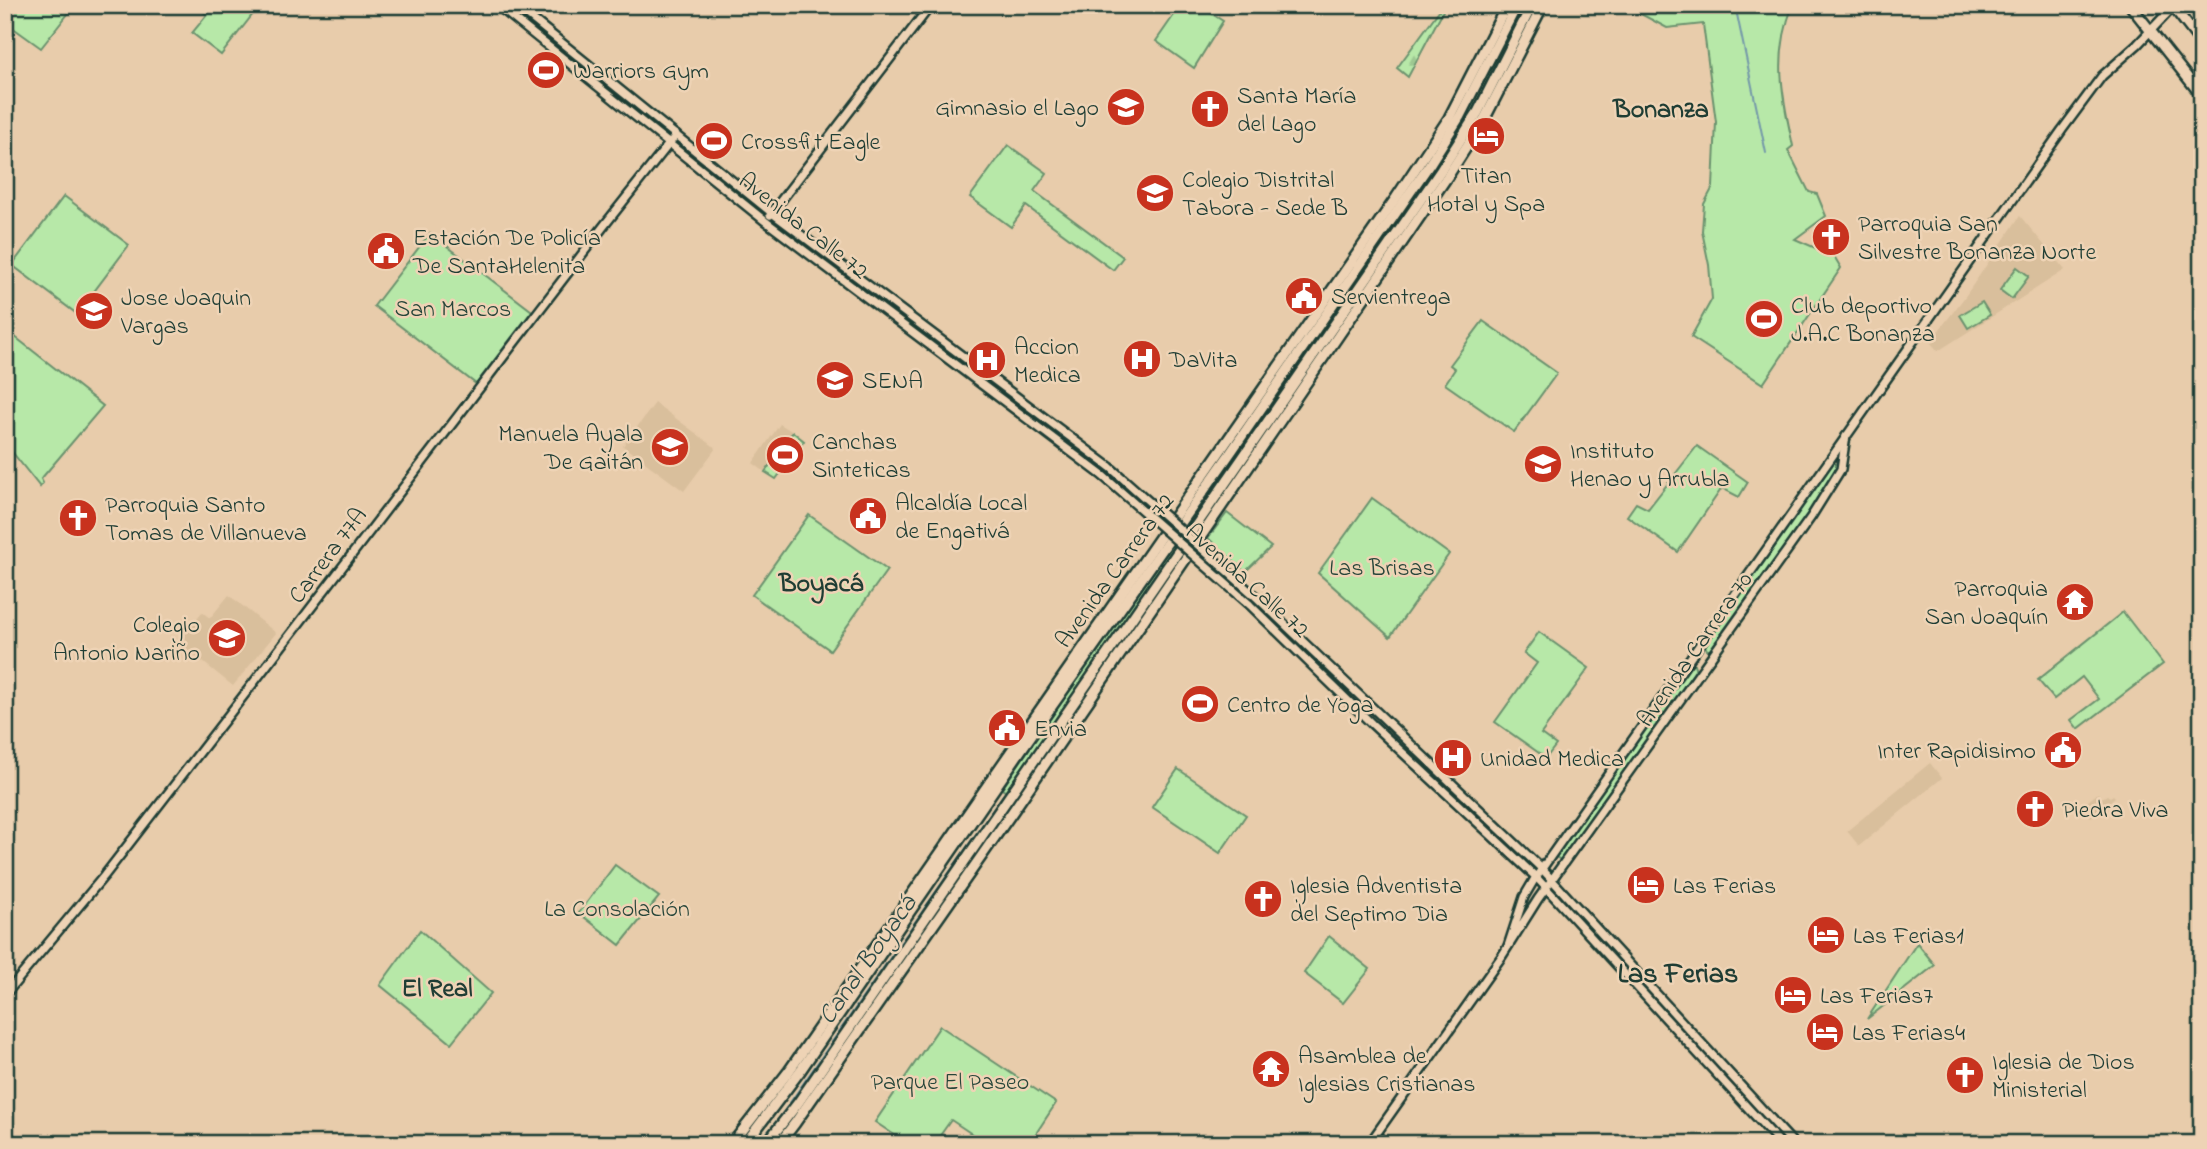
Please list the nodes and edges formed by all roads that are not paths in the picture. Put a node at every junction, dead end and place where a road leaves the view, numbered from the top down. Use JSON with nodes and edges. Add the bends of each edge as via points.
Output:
{"nodes":[{"id":1,"x":498,"y":5,"type":"edge"},
{"id":2,"x":515,"y":5,"type":"edge"},
{"id":3,"x":931,"y":5,"type":"edge"},
{"id":4,"x":1507,"y":5,"type":"edge"},
{"id":5,"x":1517,"y":5,"type":"edge"},
{"id":6,"x":1532,"y":5,"type":"edge"},
{"id":7,"x":1543,"y":5,"type":"edge"},
{"id":8,"x":2130,"y":5,"type":"edge"},
{"id":9,"x":2173,"y":6,"type":"edge"},
{"id":10,"x":2150,"y":30,"type":"junction"},
{"id":11,"x":2202,"y":44,"type":"edge"},
{"id":12,"x":1513,"y":64,"type":"junction"},
{"id":13,"x":1494,"y":81,"type":"junction"},
{"id":14,"x":2202,"y":96,"type":"edge"},
{"id":15,"x":676,"y":135,"type":"junction"},
{"id":16,"x":669,"y":144,"type":"junction"},
{"id":17,"x":772,"y":213,"type":"junction"},
{"id":18,"x":765,"y":221,"type":"junction"},
{"id":19,"x":1386,"y":250,"type":"junction"},
{"id":20,"x":1376,"y":281,"type":"junction"},
{"id":21,"x":1323,"y":320,"type":"junction"},
{"id":22,"x":1300,"y":336,"type":"junction"},
{"id":23,"x":1846,"y":436,"type":"junction"},
{"id":24,"x":1267,"y":439,"type":"junction"},
{"id":25,"x":1248,"y":452,"type":"junction"},
{"id":26,"x":1145,"y":601,"type":"junction"},
{"id":27,"x":1139,"y":627,"type":"junction"},
{"id":28,"x":1104,"y":631,"type":"junction"},
{"id":29,"x":1087,"y":639,"type":"junction"},
{"id":30,"x":1076,"y":656,"type":"junction"},
{"id":31,"x":1071,"y":679,"type":"junction"},
{"id":32,"x":1094,"y":693,"type":"junction"},
{"id":33,"x":1070,"y":710,"type":"junction"},
{"id":34,"x":967,"y":813,"type":"junction"},
{"id":35,"x":989,"y":828,"type":"junction"},
{"id":36,"x":961,"y":839,"type":"junction"},
{"id":37,"x":986,"y":848,"type":"junction"},
{"id":38,"x":1542,"y":869,"type":"junction"},
{"id":39,"x":1536,"y":877,"type":"junction"},
{"id":40,"x":1553,"y":880,"type":"junction"},
{"id":41,"x":1547,"y":888,"type":"junction"},
{"id":42,"x":1508,"y":946,"type":"junction"},
{"id":43,"x":5,"y":995,"type":"edge"},
{"id":44,"x":1647,"y":998,"type":"junction"},
{"id":45,"x":869,"y":1018,"type":"junction"},
{"id":46,"x":852,"y":1024,"type":"junction"},
{"id":47,"x":1698,"y":1039,"type":"junction"},
{"id":48,"x":732,"y":1144,"type":"edge"},
{"id":49,"x":745,"y":1144,"type":"edge"},
{"id":50,"x":766,"y":1144,"type":"edge"},
{"id":51,"x":779,"y":1144,"type":"edge"},
{"id":52,"x":1369,"y":1144,"type":"edge"},
{"id":53,"x":1781,"y":1144,"type":"edge"},
{"id":54,"x":1794,"y":1144,"type":"edge"}],
"edges":[{"from":1,"to":16,"type":"main road","name":"Avenida Calle 72"},
{"from":2,"to":15,"type":"main road","name":"Avenida Calle 72"},
{"from":3,"to":17,"type":"main road"},
{"from":4,"to":22,"type":"highway","name":"Avenida Carrera 72","via":[[1449,118]]},
{"from":5,"to":21,"type":"highway","name":"Avenida Carrera 72","via":[[1447,138]]},
{"from":6,"to":13,"type":"highway","name":"Avenida Carrera 72"},
{"from":7,"to":12,"type":"highway","name":"Avenida Carrera 72"},
{"from":8,"to":10,"type":"highway"},
{"from":9,"to":10,"type":"main road","name":"Avenida Carrera 70"},
{"from":9,"to":11,"type":"highway"},
{"from":10,"to":14,"type":"highway"},
{"from":10,"to":23,"type":"main road","name":"Avenida Carrera 70","via":[[2108,70],[2062,130]]},
{"from":12,"to":13,"type":"highway"},
{"from":12,"to":20,"type":"highway","name":"Avenida Carrera 72","via":[[1475,134]]},
{"from":13,"to":19,"type":"highway","name":"Avenida Carrera 72"},
{"from":15,"to":16,"type":"main road","name":"Carrera 77A"},
{"from":15,"to":17,"type":"main road","name":"Avenida Calle 72"},
{"from":16,"to":18,"type":"main road","name":"Avenida Calle 72"},
{"from":16,"to":43,"type":"main road","name":"Carrera 77A","via":[[104,876]]},
{"from":17,"to":18,"type":"main road"},
{"from":17,"to":38,"type":"main road","name":"Avenida Calle 72","bridge":true,"via":[[1110,467],[1255,596]]},
{"from":18,"to":39,"type":"main road","name":"Avenida Calle 72","bridge":true,"via":[[1103,476],[1249,604]]},
{"from":19,"to":20,"type":"highway"},
{"from":19,"to":25,"type":"highway","name":"Avenida Carrera 72"},
{"from":20,"to":24,"type":"highway","name":"Avenida Carrera 72"},
{"from":21,"to":22,"type":"highway"},
{"from":21,"to":28,"type":"highway","name":"Avenida Carrera 72"},
{"from":22,"to":29,"type":"highway","name":"Avenida Carrera 72"},
{"from":23,"to":38,"type":"main road","name":"Avenida Carrera 70"},
{"from":23,"to":40,"type":"main road","name":"Avenida Carrera 70","via":[[1841,469],[1811,517]]},
{"from":24,"to":25,"type":"highway"},
{"from":24,"to":27,"type":"highway","name":"Avenida Carrera 72"},
{"from":25,"to":26,"type":"highway","name":"Avenida Carrera 72"},
{"from":26,"to":27,"type":"highway"},
{"from":26,"to":33,"type":"highway","name":"Avenida Carrera 72"},
{"from":27,"to":32,"type":"highway","name":"Avenida Carrera 72"},
{"from":28,"to":29,"type":"highway"},
{"from":28,"to":31,"type":"highway","name":"Avenida Carrera 72"},
{"from":29,"to":30,"type":"highway","name":"Avenida Carrera 72"},
{"from":30,"to":31,"type":"highway"},
{"from":30,"to":34,"type":"highway","name":"Avenida Carrera 72"},
{"from":31,"to":36,"type":"highway","name":"Avenida Carrera 72"},
{"from":32,"to":33,"type":"highway"},
{"from":32,"to":37,"type":"highway","name":"Avenida Carrera 72"},
{"from":33,"to":35,"type":"highway","name":"Avenida Carrera 72"},
{"from":34,"to":36,"type":"highway"},
{"from":34,"to":48,"type":"highway","name":"Avenida Carrera 72","via":[[789,1071]]},
{"from":35,"to":37,"type":"highway"},
{"from":35,"to":46,"type":"highway","name":"Avenida Carrera 72"},
{"from":36,"to":49,"type":"highway","name":"Avenida Carrera 72"},
{"from":37,"to":45,"type":"highway","name":"Avenida Carrera 72"},
{"from":38,"to":39,"type":"main road","name":"Avenida Carrera 70"},
{"from":38,"to":40,"type":"main road","name":"Avenida Calle 72"},
{"from":39,"to":41,"type":"main road","name":"Avenida Calle 72"},
{"from":39,"to":42,"type":"main road","name":"Avenida Carrera 70","via":[[1524,897]]},
{"from":40,"to":41,"type":"main road","name":"Avenida Carrera 70"},
{"from":40,"to":47,"type":"main road","name":"Avenida Calle 72"},
{"from":41,"to":42,"type":"main road","name":"Avenida Carrera 70"},
{"from":41,"to":44,"type":"main road","name":"Avenida Calle 72"},
{"from":42,"to":52,"type":"main road","name":"Avenida Carrera 70"},
{"from":44,"to":47,"type":"main road"},
{"from":44,"to":53,"type":"main road","name":"Avenida Calle 72"},
{"from":45,"to":46,"type":"highway"},
{"from":45,"to":51,"type":"highway","name":"Avenida Carrera 72"},
{"from":46,"to":50,"type":"highway","name":"Avenida Carrera 72"},
{"from":47,"to":54,"type":"main road","name":"Avenida Calle 72"}]}
